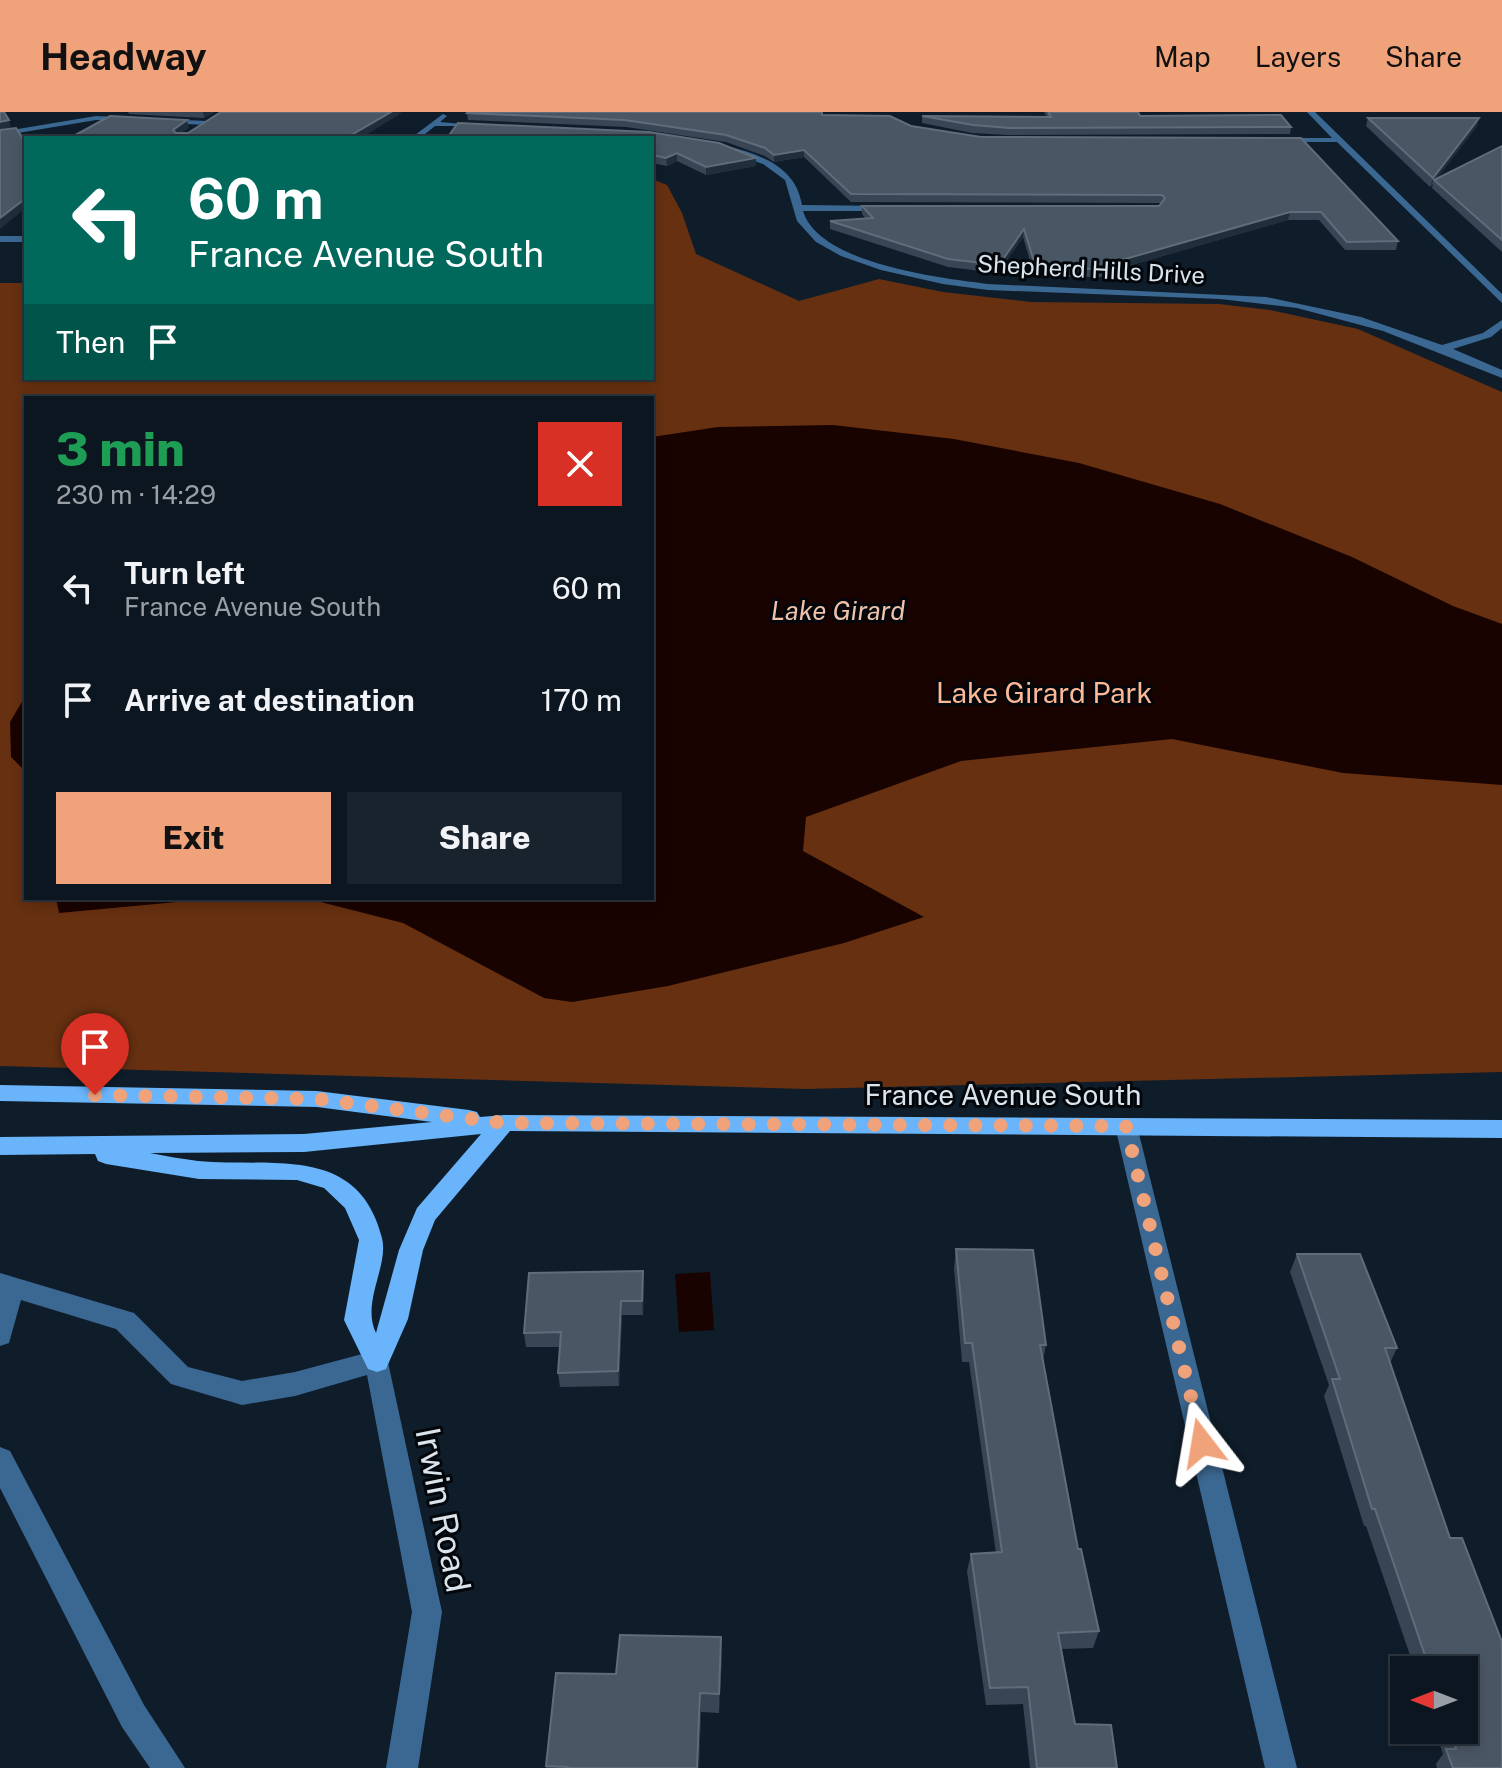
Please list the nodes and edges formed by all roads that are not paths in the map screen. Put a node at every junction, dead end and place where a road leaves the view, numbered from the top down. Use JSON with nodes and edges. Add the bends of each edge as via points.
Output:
{"nodes":[{"id":1,"x":447,"y":112,"type":"edge"},
{"id":2,"x":1311,"y":112,"type":"edge"},
{"id":3,"x":433,"y":124,"type":"junction"},
{"id":4,"x":495,"y":127,"type":"edge"},
{"id":5,"x":194,"y":130,"type":"edge"},
{"id":6,"x":0,"y":134,"type":"edge"},
{"id":7,"x":418,"y":136,"type":"edge"},
{"id":8,"x":1271,"y":140,"type":"edge"},
{"id":9,"x":1340,"y":140,"type":"junction"},
{"id":10,"x":718,"y":146,"type":"edge"},
{"id":11,"x":798,"y":208,"type":"junction"},
{"id":12,"x":892,"y":208,"type":"edge"},
{"id":13,"x":0,"y":239,"type":"edge"},
{"id":14,"x":24,"y":239,"type":"edge"},
{"id":15,"x":1502,"y":300,"type":"edge"},
{"id":16,"x":1502,"y":323,"type":"edge"},
{"id":17,"x":1442,"y":349,"type":"junction"},
{"id":18,"x":1502,"y":374,"type":"edge"},
{"id":19,"x":0,"y":1093,"type":"edge"},
{"id":20,"x":504,"y":1123,"type":"junction"},
{"id":21,"x":1126,"y":1126,"type":"junction"},
{"id":22,"x":1502,"y":1129,"type":"edge"},
{"id":23,"x":0,"y":1146,"type":"edge"},
{"id":24,"x":55,"y":1146,"type":"junction"},
{"id":25,"x":6,"y":1285,"type":"edge"},
{"id":26,"x":0,"y":1335,"type":"edge"},
{"id":27,"x":377,"y":1361,"type":"junction"},
{"id":28,"x":0,"y":1460,"type":"edge"},
{"id":29,"x":169,"y":1768,"type":"edge"},
{"id":30,"x":402,"y":1768,"type":"edge"},
{"id":31,"x":1281,"y":1768,"type":"edge"}],
"edges":[{"from":1,"to":3,"type":"street"},
{"from":2,"to":9,"type":"street"},
{"from":3,"to":4,"type":"street"},
{"from":3,"to":7,"type":"street"},
{"from":5,"to":6,"type":"street","via":[[212,120],[74,118]]},
{"from":8,"to":9,"type":"street"},
{"from":9,"to":15,"type":"street"},
{"from":10,"to":11,"type":"street","name":"Shepherd Hills Drive","via":[[783,174],[792,184]]},
{"from":11,"to":12,"type":"street"},
{"from":11,"to":17,"type":"street","name":"Shepherd Hills Drive","via":[[808,228],[835,248],[940,281],[1034,292],[1266,300],[1349,315]]},
{"from":13,"to":14,"type":"street"},
{"from":16,"to":17,"type":"street","via":[[1487,335]]},
{"from":17,"to":18,"type":"street","name":"Shepherd Hills Drive"},
{"from":19,"to":20,"type":"main road","name":"France Avenue South","via":[[317,1099]]},
{"from":20,"to":21,"type":"main road","name":"France Avenue South"},
{"from":20,"to":24,"type":"main road","name":"France Avenue South","via":[[304,1143]]},
{"from":20,"to":27,"type":"main road","via":[[425,1215]]},
{"from":21,"to":22,"type":"main road","name":"France Avenue South"},
{"from":21,"to":31,"type":"street"},
{"from":23,"to":24,"type":"main road","name":"France Avenue South"},
{"from":24,"to":27,"type":"main road","via":[[199,1170],[297,1171],[332,1182],[355,1202],[371,1240],[357,1320]]},
{"from":25,"to":26,"type":"street"},
{"from":25,"to":27,"type":"street","via":[[125,1321],[180,1376],[242,1393]]},
{"from":27,"to":30,"type":"street","name":"Irwin Road","via":[[427,1612]]},
{"from":28,"to":29,"type":"street","via":[[133,1716]]}]}
